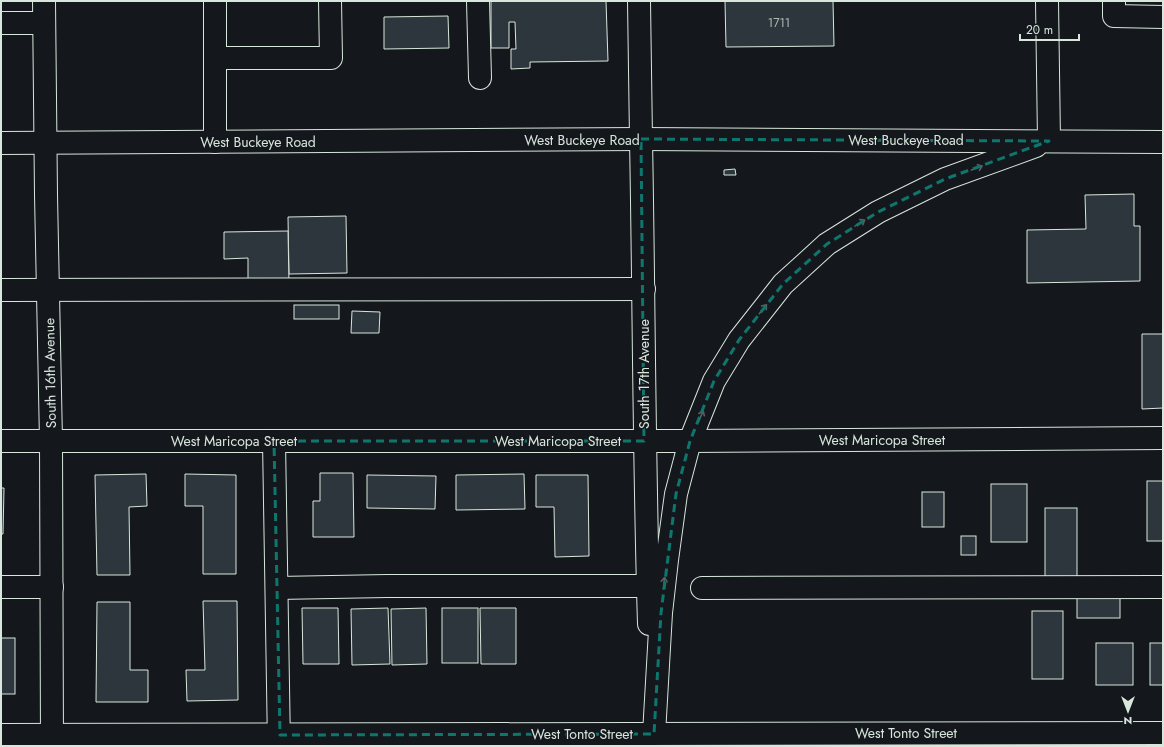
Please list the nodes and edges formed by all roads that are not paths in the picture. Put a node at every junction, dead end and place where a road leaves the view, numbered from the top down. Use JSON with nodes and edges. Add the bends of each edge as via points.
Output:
{"nodes":[{"id":1,"x":44,"y":1,"type":"edge"},
{"id":2,"x":215,"y":1,"type":"edge"},
{"id":3,"x":330,"y":1,"type":"edge"},
{"id":4,"x":478,"y":1,"type":"edge"},
{"id":5,"x":639,"y":1,"type":"edge"},
{"id":6,"x":1047,"y":1,"type":"edge"},
{"id":7,"x":1114,"y":1,"type":"edge"},
{"id":8,"x":1163,"y":17,"type":"edge"},
{"id":9,"x":1,"y":23,"type":"edge"},
{"id":10,"x":44,"y":23,"type":"junction"},
{"id":11,"x":215,"y":58,"type":"junction"},
{"id":12,"x":480,"y":78,"type":"dead end"},
{"id":13,"x":641,"y":139,"type":"junction"},
{"id":14,"x":1049,"y":141,"type":"junction"},
{"id":15,"x":215,"y":142,"type":"junction"},
{"id":16,"x":1163,"y":142,"type":"edge"},
{"id":17,"x":1,"y":143,"type":"edge"},
{"id":18,"x":45,"y":143,"type":"junction"},
{"id":19,"x":1,"y":290,"type":"edge"},
{"id":20,"x":48,"y":290,"type":"junction"},
{"id":21,"x":644,"y":290,"type":"junction"},
{"id":22,"x":1163,"y":438,"type":"edge"},
{"id":23,"x":1,"y":441,"type":"edge"},
{"id":24,"x":51,"y":441,"type":"junction"},
{"id":25,"x":274,"y":441,"type":"junction"},
{"id":26,"x":644,"y":441,"type":"junction"},
{"id":27,"x":690,"y":441,"type":"junction"},
{"id":28,"x":647,"y":586,"type":"junction"},
{"id":29,"x":1,"y":587,"type":"edge"},
{"id":30,"x":52,"y":587,"type":"junction"},
{"id":31,"x":1163,"y":587,"type":"edge"},
{"id":32,"x":277,"y":588,"type":"junction"},
{"id":33,"x":702,"y":588,"type":"dead end"},
{"id":34,"x":1163,"y":733,"type":"edge"},
{"id":35,"x":1,"y":736,"type":"edge"},
{"id":36,"x":52,"y":740,"type":"edge"},
{"id":37,"x":279,"y":740,"type":"edge"},
{"id":38,"x":654,"y":740,"type":"edge"}],
"edges":[{"from":1,"to":10,"type":"street","name":"South 16th Avenue"},
{"from":2,"to":11,"type":"street"},
{"from":3,"to":11,"type":"street","via":[[331,58]]},
{"from":4,"to":12,"type":"street"},
{"from":5,"to":13,"type":"street","name":"South 17th Avenue"},
{"from":6,"to":14,"type":"street"},
{"from":7,"to":8,"type":"street","via":[[1114,16]]},
{"from":9,"to":10,"type":"street"},
{"from":10,"to":18,"type":"street","name":"South 16th Avenue"},
{"from":11,"to":15,"type":"street"},
{"from":13,"to":14,"type":"street","name":"West Buckeye Road"},
{"from":13,"to":15,"type":"street","name":"West Buckeye Road"},
{"from":13,"to":21,"type":"street","name":"South 17th Avenue"},
{"from":14,"to":16,"type":"street","name":"West Buckeye Road"},
{"from":27,"to":14,"type":"street","one_way":true,"via":[[714,381],[739,340],[783,284],[827,244],[878,212],[945,180]]},
{"from":15,"to":18,"type":"street","name":"West Buckeye Road"},
{"from":17,"to":18,"type":"street","name":"West Buckeye Road"},
{"from":18,"to":20,"type":"street","name":"South 16th Avenue"},
{"from":19,"to":20,"type":"street"},
{"from":20,"to":21,"type":"street"},
{"from":20,"to":24,"type":"street","name":"South 16th Avenue"},
{"from":21,"to":26,"type":"street","name":"South 17th Avenue"},
{"from":22,"to":27,"type":"street","name":"West Maricopa Street"},
{"from":23,"to":24,"type":"street","name":"West Maricopa Street"},
{"from":24,"to":25,"type":"street","name":"West Maricopa Street"},
{"from":24,"to":30,"type":"street","name":"South 16th Avenue"},
{"from":25,"to":26,"type":"street","name":"West Maricopa Street"},
{"from":25,"to":32,"type":"street"},
{"from":26,"to":27,"type":"street","name":"West Maricopa Street"},
{"from":26,"to":28,"type":"street","name":"South 17th Avenue"},
{"from":38,"to":27,"type":"street","one_way":true,"via":[[661,613],[667,560],[676,494]]},
{"from":28,"to":32,"type":"street"},
{"from":28,"to":38,"type":"street","name":"South 17th Avenue"},
{"from":29,"to":30,"type":"street"},
{"from":30,"to":36,"type":"street","name":"South 16th Avenue"},
{"from":31,"to":33,"type":"street"},
{"from":32,"to":37,"type":"street"},
{"from":34,"to":38,"type":"street","name":"West Tonto Street"},
{"from":35,"to":36,"type":"street","name":"West Tonto Street"},
{"from":36,"to":37,"type":"street","name":"West Tonto Street"},
{"from":37,"to":38,"type":"street","name":"West Tonto Street"}]}
